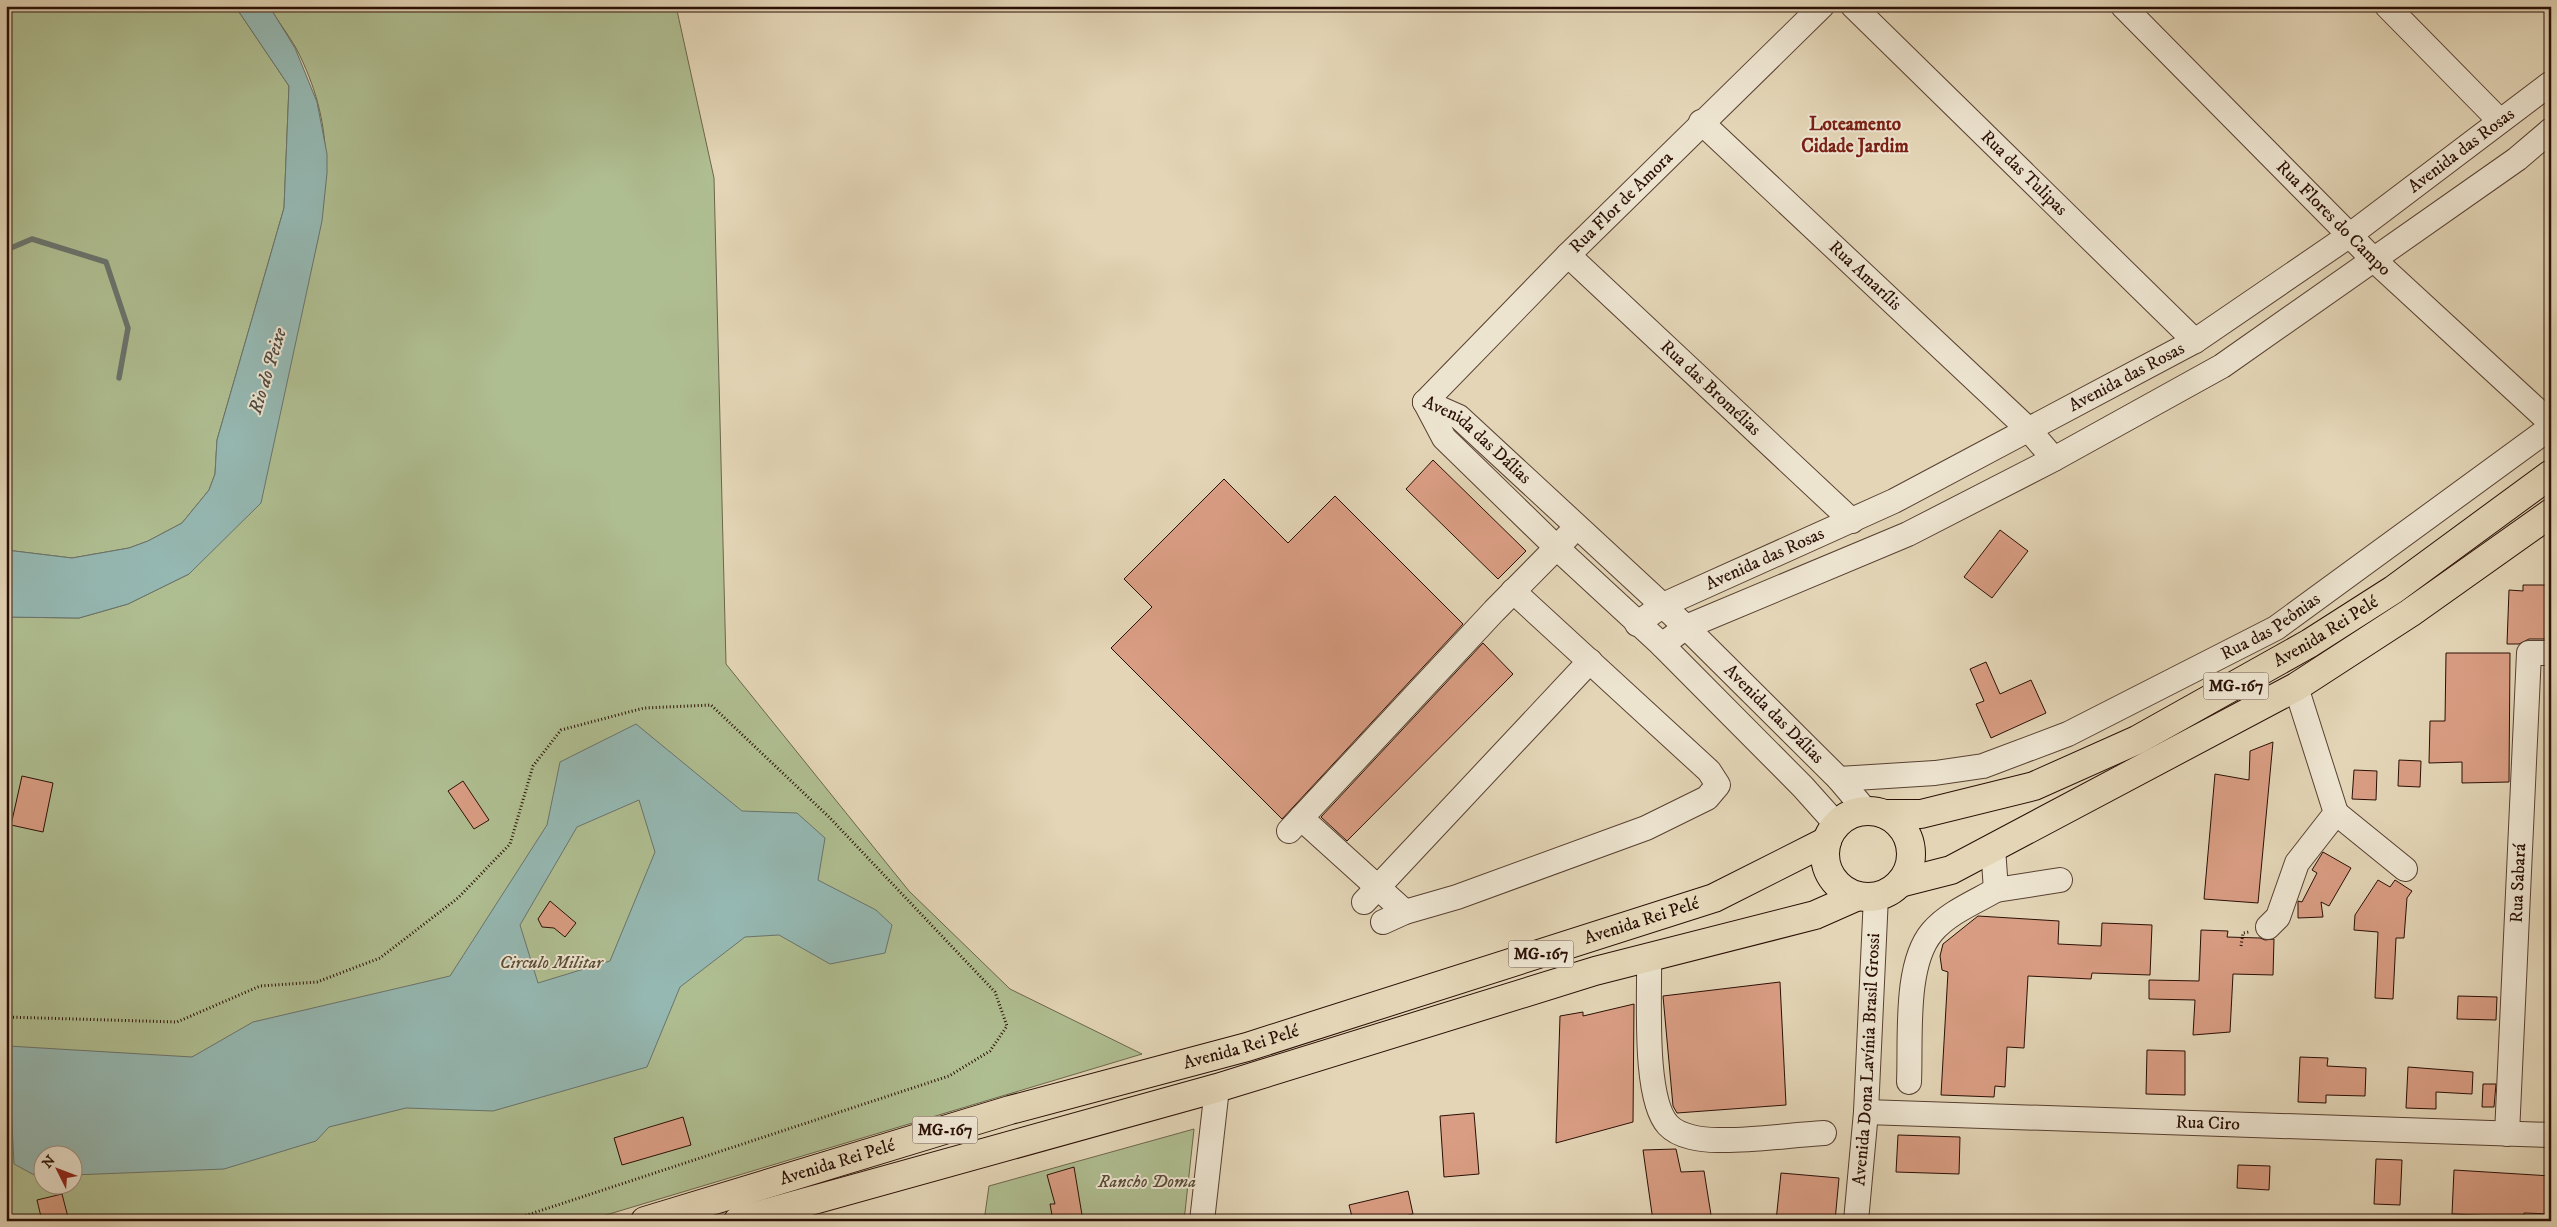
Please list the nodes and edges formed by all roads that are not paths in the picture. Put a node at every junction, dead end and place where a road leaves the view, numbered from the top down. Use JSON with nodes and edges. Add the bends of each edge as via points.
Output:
{"nodes":[{"id":1,"x":1822,"y":6,"type":"edge"},
{"id":2,"x":1853,"y":6,"type":"edge"},
{"id":3,"x":2123,"y":6,"type":"edge"},
{"id":4,"x":2387,"y":6,"type":"edge"},
{"id":5,"x":2551,"y":83,"type":"edge"},
{"id":6,"x":2500,"y":121,"type":"junction"},
{"id":7,"x":1701,"y":122,"type":"junction"},
{"id":8,"x":2551,"y":130,"type":"edge"},
{"id":9,"x":2350,"y":235,"type":"junction"},
{"id":10,"x":1568,"y":255,"type":"junction"},
{"id":11,"x":2374,"y":260,"type":"junction"},
{"id":12,"x":2194,"y":341,"type":"junction"},
{"id":13,"x":1425,"y":402,"type":"junction"},
{"id":14,"x":2551,"y":425,"type":"edge"},
{"id":15,"x":2029,"y":430,"type":"junction"},
{"id":16,"x":2054,"y":460,"type":"junction"},
{"id":17,"x":2551,"y":474,"type":"edge"},
{"id":18,"x":2551,"y":514,"type":"edge"},
{"id":19,"x":1852,"y":522,"type":"junction"},
{"id":20,"x":1577,"y":526,"type":"junction"},
{"id":21,"x":1557,"y":548,"type":"junction"},
{"id":22,"x":1514,"y":592,"type":"junction"},
{"id":23,"x":1663,"y":605,"type":"junction"},
{"id":24,"x":1637,"y":624,"type":"junction"},
{"id":25,"x":1686,"y":627,"type":"junction"},
{"id":26,"x":1662,"y":645,"type":"junction"},
{"id":27,"x":2551,"y":653,"type":"edge"},
{"id":28,"x":1590,"y":661,"type":"junction"},
{"id":29,"x":2296,"y":687,"type":"junction"},
{"id":30,"x":1839,"y":779,"type":"junction"},
{"id":31,"x":1875,"y":812,"type":"junction"},
{"id":32,"x":2336,"y":813,"type":"junction"},
{"id":33,"x":1832,"y":833,"type":"junction"},
{"id":34,"x":1993,"y":848,"type":"junction"},
{"id":35,"x":2404,"y":869,"type":"dead end"},
{"id":36,"x":2060,"y":880,"type":"dead end"},
{"id":37,"x":1900,"y":883,"type":"junction"},
{"id":38,"x":1996,"y":890,"type":"junction"},
{"id":39,"x":1371,"y":894,"type":"junction"},
{"id":40,"x":1867,"y":896,"type":"junction"},
{"id":41,"x":1405,"y":912,"type":"junction"},
{"id":42,"x":1383,"y":922,"type":"dead end"},
{"id":43,"x":2268,"y":927,"type":"dead end"},
{"id":44,"x":1649,"y":958,"type":"junction"},
{"id":45,"x":1909,"y":1082,"type":"dead end"},
{"id":46,"x":1217,"y":1088,"type":"junction"},
{"id":47,"x":1866,"y":1112,"type":"junction"},
{"id":48,"x":1824,"y":1133,"type":"dead end"},
{"id":49,"x":2507,"y":1134,"type":"junction"},
{"id":50,"x":2551,"y":1135,"type":"edge"},
{"id":51,"x":746,"y":1219,"type":"edge"},
{"id":52,"x":645,"y":1221,"type":"edge"},
{"id":53,"x":1202,"y":1221,"type":"edge"},
{"id":54,"x":1856,"y":1221,"type":"edge"}],
"edges":[{"from":1,"to":7,"type":"street","name":"Rua Flor de Amora"},
{"from":2,"to":12,"type":"street","name":"Rua das Tulipas"},
{"from":3,"to":9,"type":"street","name":"Rua Flores do Campo"},
{"from":4,"to":6,"type":"street"},
{"from":5,"to":6,"type":"street","name":"Avenida das Rosas"},
{"from":6,"to":9,"type":"street","name":"Avenida das Rosas"},
{"from":7,"to":10,"type":"street","name":"Rua Flor de Amora"},
{"from":7,"to":15,"type":"street","name":"Rua Amarílis"},
{"from":8,"to":11,"type":"street","name":"Avenida das Rosas","via":[[2518,159]]},
{"from":9,"to":11,"type":"street","name":"Rua Flores do Campo"},
{"from":9,"to":12,"type":"street","name":"Avenida das Rosas"},
{"from":10,"to":13,"type":"street","name":"Rua Flor de Amora"},
{"from":10,"to":19,"type":"street","name":"Rua das Bromélias"},
{"from":11,"to":14,"type":"street","name":"Rua Flores do Campo"},
{"from":11,"to":16,"type":"street","name":"Avenida das Rosas","via":[[2222,366]]},
{"from":12,"to":15,"type":"street","name":"Avenida das Rosas"},
{"from":13,"to":20,"type":"street","name":"Avenida das Dálias","via":[[1459,417]]},
{"from":13,"to":21,"type":"street","name":"Avenida das Dálias","via":[[1444,438]]},
{"from":14,"to":30,"type":"street","name":"Rua das Peônias","via":[[2276,628],[2068,734],[1983,766],[1935,773]]},
{"from":15,"to":16,"type":"street","name":"Rua Amarílis"},
{"from":15,"to":19,"type":"street","name":"Avenida das Rosas"},
{"from":16,"to":25,"type":"street","name":"Avenida das Rosas","via":[[1908,534]]},
{"from":17,"to":31,"type":"main road","name":"Avenida Rei Pelé","number":"MG-167","via":[[2393,590],[2310,643],[2137,740],[2034,786],[1921,814]]},
{"from":18,"to":29,"type":"main road","name":"Avenida Rei Pelé","number":"MG-167","via":[[2410,613]]},
{"from":19,"to":23,"type":"street","name":"Avenida das Rosas"},
{"from":20,"to":21,"type":"street"},
{"from":20,"to":23,"type":"street","name":"Avenida das Dálias"},
{"from":21,"to":22,"type":"street"},
{"from":21,"to":24,"type":"street","name":"Avenida das Dálias"},
{"from":22,"to":28,"type":"street"},
{"from":22,"to":39,"type":"street","via":[[1295,824]]},
{"from":23,"to":24,"type":"street","name":"Avenida das Rosas"},
{"from":23,"to":25,"type":"street","name":"Avenida das Dálias"},
{"from":24,"to":26,"type":"street","name":"Avenida das Dálias"},
{"from":25,"to":26,"type":"street","name":"Avenida das Rosas"},
{"from":25,"to":30,"type":"street","name":"Avenida das Dálias"},
{"from":26,"to":33,"type":"street","name":"Avenida das Dálias","via":[[1803,787]]},
{"from":27,"to":49,"type":"street","name":"Rua Sabará","via":[[2529,653]]},
{"from":28,"to":39,"type":"street"},
{"from":28,"to":41,"type":"street","via":[[1709,772],[1718,785],[1716,790],[1689,809],[1646,828],[1458,897]]},
{"from":29,"to":32,"type":"street"},
{"from":29,"to":34,"type":"main road","name":"Avenida Rei Pelé","number":"MG-167"},
{"from":30,"to":31,"type":"street","name":"Avenida das Dálias"},
{"from":31,"to":33,"type":"main road","via":[[1850,815]]},
{"from":31,"to":37,"type":"main road","via":[[1896,820],[1910,844],[1909,864]]},
{"from":32,"to":35,"type":"street"},
{"from":32,"to":43,"type":"street","via":[[2297,863],[2278,917]]},
{"from":33,"to":40,"type":"main road","via":[[1825,853],[1831,875],[1838,885]]},
{"from":33,"to":52,"type":"main road","name":"Avenida Rei Pelé","number":"MG-167","via":[[1714,898],[1247,1047],[1010,1110]]},
{"from":34,"to":37,"type":"main road","name":"Avenida Rei Pelé","number":"MG-167","via":[[1951,870]]},
{"from":34,"to":38,"type":"street"},
{"from":36,"to":38,"type":"street"},
{"from":37,"to":40,"type":"main road","via":[[1893,889]]},
{"from":38,"to":45,"type":"street","via":[[1946,920],[1921,949],[1913,996]]},
{"from":39,"to":41,"type":"street"},
{"from":40,"to":44,"type":"main road","name":"Avenida Rei Pelé","number":"MG-167","via":[[1815,915]]},
{"from":40,"to":47,"type":"street","name":"Avenida Dona Lavínia Brasil Grossi"},
{"from":41,"to":42,"type":"street"},
{"from":44,"to":46,"type":"main road","name":"Avenida Rei Pelé","number":"MG-167","via":[[1535,989]]},
{"from":44,"to":48,"type":"street","via":[[1652,1078],[1660,1114],[1669,1126],[1684,1134],[1718,1140]]},
{"from":46,"to":51,"type":"main road","name":"Avenida Rei Pelé","number":"MG-167"},
{"from":46,"to":53,"type":"street"},
{"from":47,"to":49,"type":"street","name":"Rua Ciro"},
{"from":47,"to":54,"type":"street","name":"Avenida Dona Lavínia Brasil Grossi"},
{"from":49,"to":50,"type":"street","name":"Rua Ciro"}]}
